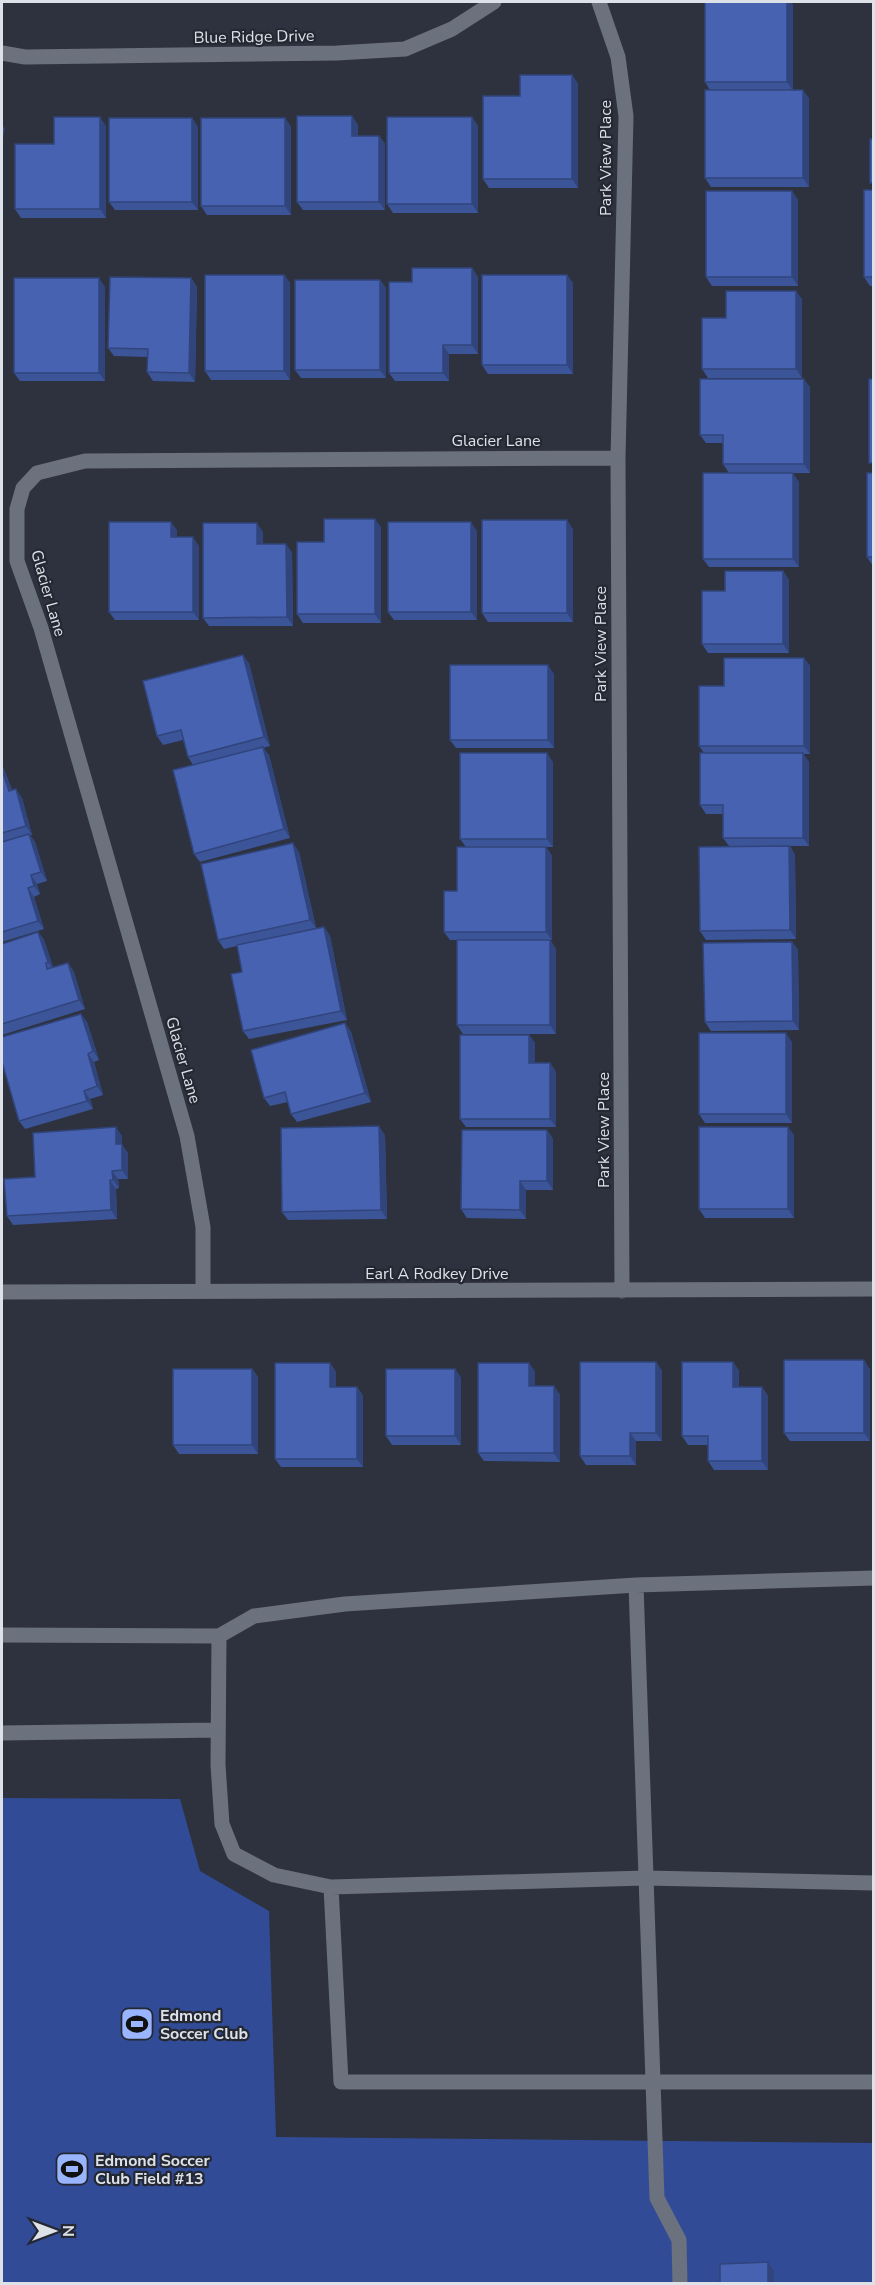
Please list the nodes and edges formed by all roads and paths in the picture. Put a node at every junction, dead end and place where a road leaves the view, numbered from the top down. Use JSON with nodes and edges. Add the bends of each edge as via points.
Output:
{"nodes":[{"id":1,"x":494,"y":2,"type":"edge"},
{"id":2,"x":599,"y":2,"type":"edge"},
{"id":3,"x":2,"y":53,"type":"edge"},
{"id":4,"x":618,"y":458,"type":"junction"},
{"id":5,"x":873,"y":1289,"type":"edge"},
{"id":6,"x":203,"y":1291,"type":"junction"},
{"id":7,"x":622,"y":1291,"type":"junction"},
{"id":8,"x":2,"y":1292,"type":"edge"},
{"id":9,"x":873,"y":1578,"type":"edge"},
{"id":10,"x":636,"y":1585,"type":"junction"},
{"id":11,"x":2,"y":1635,"type":"edge"},
{"id":12,"x":219,"y":1636,"type":"junction"},
{"id":13,"x":218,"y":1730,"type":"junction"},
{"id":14,"x":2,"y":1733,"type":"edge"},
{"id":15,"x":645,"y":1878,"type":"junction"},
{"id":16,"x":873,"y":1883,"type":"edge"},
{"id":17,"x":331,"y":1887,"type":"junction"},
{"id":18,"x":653,"y":2081,"type":"junction"},
{"id":19,"x":873,"y":2082,"type":"edge"},
{"id":20,"x":680,"y":2283,"type":"edge"}],
"edges":[{"from":1,"to":3,"type":"street","name":"Blue Ridge Drive","via":[[452,29],[405,49],[25,57]]},
{"from":2,"to":4,"type":"street","name":"Park View Place","via":[[618,57],[626,116]]},
{"from":4,"to":6,"type":"street","name":"Glacier Lane","via":[[84,461],[37,473],[23,488],[17,509],[17,561],[41,628],[187,1136],[203,1227]]},
{"from":4,"to":7,"type":"street","name":"Park View Place"},
{"from":5,"to":7,"type":"street","name":"Earl A Rodkey Drive"},
{"from":6,"to":7,"type":"street","name":"Earl A Rodkey Drive"},
{"from":6,"to":8,"type":"street","name":"Earl A Rodkey Drive"},
{"from":9,"to":10,"type":"street"},
{"from":10,"to":12,"type":"street","via":[[345,1604],[254,1616]]},
{"from":10,"to":15,"type":"street"},
{"from":11,"to":12,"type":"street"},
{"from":12,"to":13,"type":"street"},
{"from":13,"to":14,"type":"street"},
{"from":13,"to":17,"type":"street","via":[[222,1824],[234,1854],[274,1875]]},
{"from":15,"to":16,"type":"street"},
{"from":15,"to":17,"type":"street"},
{"from":15,"to":18,"type":"street"},
{"from":17,"to":18,"type":"street","via":[[341,2082]]},
{"from":18,"to":19,"type":"street"},
{"from":18,"to":20,"type":"street","via":[[657,2198],[679,2240]]}]}
